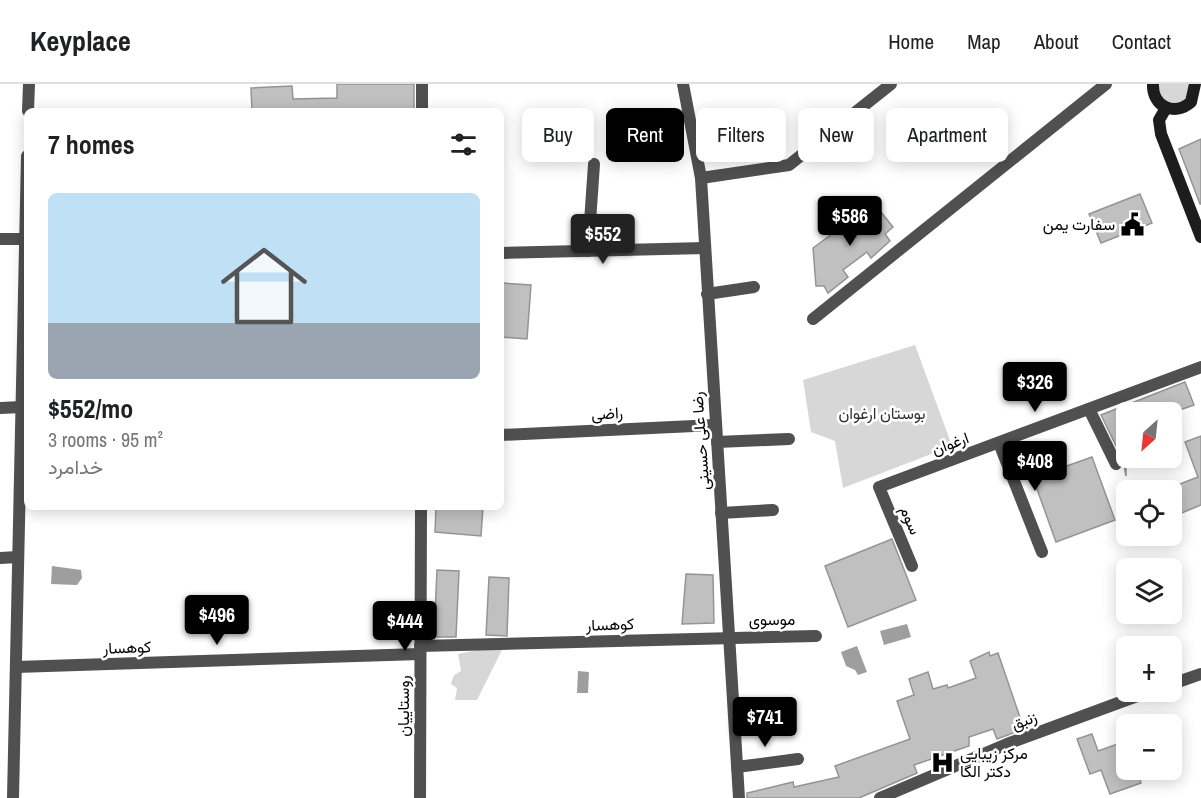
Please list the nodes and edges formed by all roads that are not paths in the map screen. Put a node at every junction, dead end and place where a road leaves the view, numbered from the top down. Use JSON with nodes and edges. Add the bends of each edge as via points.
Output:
{"nodes":[{"id":1,"x":29,"y":84,"type":"edge"},
{"id":2,"x":422,"y":84,"type":"edge"},
{"id":3,"x":683,"y":84,"type":"edge"},
{"id":4,"x":891,"y":84,"type":"edge"},
{"id":5,"x":1106,"y":84,"type":"edge"},
{"id":6,"x":1151,"y":86,"type":"edge"},
{"id":7,"x":1197,"y":87,"type":"edge"},
{"id":8,"x":28,"y":108,"type":"edge"},
{"id":9,"x":422,"y":108,"type":"edge"},
{"id":10,"x":1166,"y":108,"type":"junction"},
{"id":11,"x":594,"y":165,"type":"dead end"},
{"id":12,"x":701,"y":178,"type":"junction"},
{"id":13,"x":1201,"y":237,"type":"edge"},
{"id":14,"x":0,"y":239,"type":"edge"},
{"id":15,"x":24,"y":239,"type":"edge"},
{"id":16,"x":705,"y":248,"type":"junction"},
{"id":17,"x":588,"y":251,"type":"junction"},
{"id":18,"x":504,"y":253,"type":"edge"},
{"id":19,"x":754,"y":287,"type":"dead end"},
{"id":20,"x":707,"y":294,"type":"junction"},
{"id":21,"x":813,"y":319,"type":"dead end"},
{"id":22,"x":24,"y":322,"type":"edge"},
{"id":23,"x":1201,"y":368,"type":"edge"},
{"id":24,"x":21,"y":407,"type":"junction"},
{"id":25,"x":0,"y":408,"type":"edge"},
{"id":26,"x":1089,"y":409,"type":"junction"},
{"id":27,"x":715,"y":425,"type":"junction"},
{"id":28,"x":504,"y":435,"type":"edge"},
{"id":29,"x":789,"y":439,"type":"dead end"},
{"id":30,"x":717,"y":442,"type":"junction"},
{"id":31,"x":999,"y":443,"type":"junction"},
{"id":32,"x":24,"y":458,"type":"edge"},
{"id":33,"x":1116,"y":464,"type":"dead end"},
{"id":34,"x":879,"y":486,"type":"joint"},
{"id":35,"x":421,"y":510,"type":"edge"},
{"id":36,"x":772,"y":510,"type":"dead end"},
{"id":37,"x":721,"y":513,"type":"junction"},
{"id":38,"x":1042,"y":552,"type":"dead end"},
{"id":39,"x":18,"y":557,"type":"junction"},
{"id":40,"x":0,"y":558,"type":"edge"},
{"id":41,"x":912,"y":566,"type":"dead end"},
{"id":42,"x":729,"y":636,"type":"junction"},
{"id":43,"x":816,"y":636,"type":"dead end"},
{"id":44,"x":420,"y":650,"type":"junction"},
{"id":45,"x":16,"y":667,"type":"junction"},
{"id":46,"x":1201,"y":674,"type":"edge"},
{"id":47,"x":1182,"y":681,"type":"edge"},
{"id":48,"x":1122,"y":702,"type":"edge"},
{"id":49,"x":798,"y":759,"type":"dead end"},
{"id":50,"x":736,"y":767,"type":"junction"},
{"id":51,"x":13,"y":798,"type":"edge"},
{"id":52,"x":420,"y":798,"type":"edge"},
{"id":53,"x":738,"y":798,"type":"edge"},
{"id":54,"x":880,"y":798,"type":"edge"}],
"edges":[{"from":1,"to":8,"type":"street"},
{"from":2,"to":9,"type":"street"},
{"from":3,"to":12,"type":"street","name":"رضا علی حسینی"},
{"from":4,"to":12,"type":"street","via":[[789,165]]},
{"from":5,"to":21,"type":"street"},
{"from":6,"to":10,"type":"main road","via":[[1155,98]]},
{"from":7,"to":10,"type":"main road","via":[[1186,107]]},
{"from":10,"to":13,"type":"main road","via":[[1159,120],[1161,134]]},
{"from":11,"to":17,"type":"street"},
{"from":12,"to":16,"type":"street","name":"رضا علی حسینی"},
{"from":14,"to":15,"type":"street"},
{"from":16,"to":17,"type":"street"},
{"from":16,"to":20,"type":"street","name":"رضا علی حسینی"},
{"from":17,"to":18,"type":"street"},
{"from":19,"to":20,"type":"street"},
{"from":20,"to":27,"type":"street","name":"رضا علی حسینی"},
{"from":22,"to":24,"type":"street"},
{"from":23,"to":26,"type":"street","name":"ارغوان"},
{"from":24,"to":25,"type":"street"},
{"from":24,"to":32,"type":"street"},
{"from":26,"to":31,"type":"street","name":"ارغوان"},
{"from":26,"to":33,"type":"street"},
{"from":27,"to":28,"type":"street","name":"راضی"},
{"from":27,"to":30,"type":"street","name":"رضا علی حسینی"},
{"from":29,"to":30,"type":"street"},
{"from":30,"to":37,"type":"street","name":"رضا علی حسینی"},
{"from":31,"to":34,"type":"street","name":"ارغوان"},
{"from":31,"to":38,"type":"street"},
{"from":32,"to":39,"type":"street"},
{"from":34,"to":41,"type":"street","name":"سوم"},
{"from":35,"to":44,"type":"street","name":"روستاییان"},
{"from":36,"to":37,"type":"street"},
{"from":37,"to":42,"type":"street","name":"رضا علی حسینی"},
{"from":39,"to":40,"type":"street"},
{"from":39,"to":45,"type":"street"},
{"from":42,"to":43,"type":"street","name":"موسوی"},
{"from":42,"to":44,"type":"street","name":"کوهسار"},
{"from":42,"to":50,"type":"street","name":"رضا علی حسینی"},
{"from":44,"to":45,"type":"street","name":"کوهسار"},
{"from":44,"to":52,"type":"street","name":"روستاییان"},
{"from":45,"to":51,"type":"street"},
{"from":46,"to":47,"type":"street"},
{"from":48,"to":54,"type":"street","name":"زنبق","via":[[1007,744]]},
{"from":49,"to":50,"type":"street"},
{"from":50,"to":53,"type":"street","name":"رضا علی حسینی"}]}
